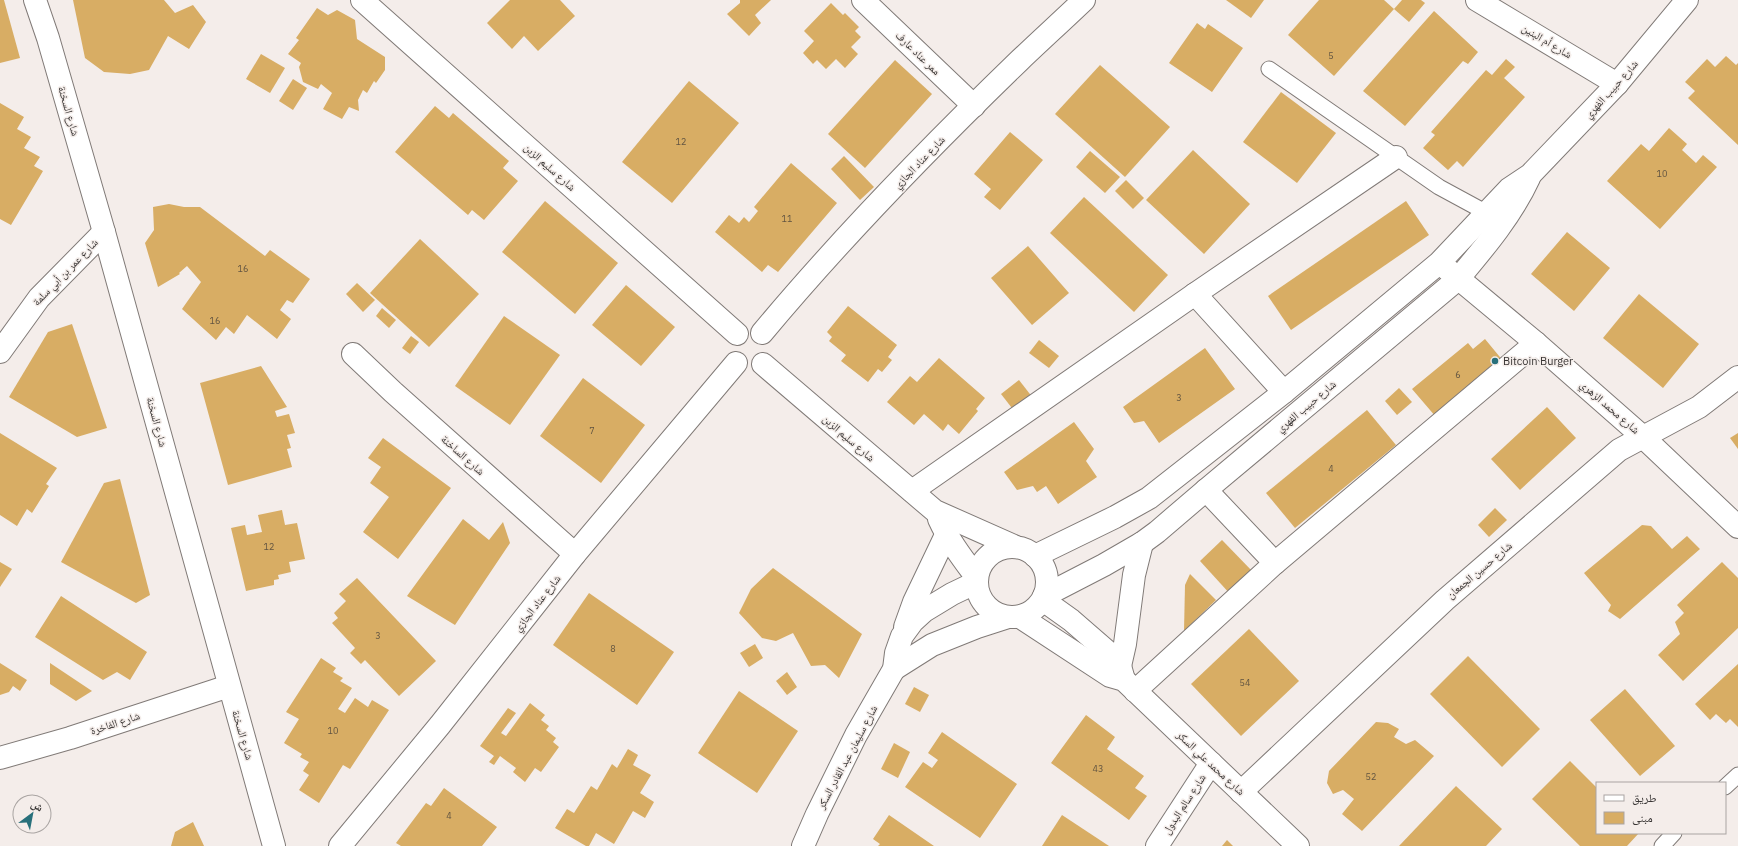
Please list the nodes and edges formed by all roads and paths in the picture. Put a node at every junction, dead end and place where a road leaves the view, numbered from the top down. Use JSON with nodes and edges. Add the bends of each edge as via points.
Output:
{"nodes":[{"id":1,"x":35,"y":0,"type":"edge"},
{"id":2,"x":362,"y":0,"type":"edge"},
{"id":3,"x":863,"y":0,"type":"edge"},
{"id":4,"x":1084,"y":0,"type":"edge"},
{"id":5,"x":1477,"y":0,"type":"edge"},
{"id":6,"x":1687,"y":0,"type":"edge"},
{"id":7,"x":1269,"y":69,"type":"dead end"},
{"id":8,"x":1617,"y":84,"type":"junction"},
{"id":9,"x":974,"y":106,"type":"junction"},
{"id":10,"x":1396,"y":157,"type":"junction"},
{"id":11,"x":1530,"y":175,"type":"junction"},
{"id":12,"x":1487,"y":213,"type":"junction"},
{"id":13,"x":104,"y":232,"type":"junction"},
{"id":14,"x":1439,"y":262,"type":"junction"},
{"id":15,"x":1458,"y":279,"type":"junction"},
{"id":16,"x":1195,"y":294,"type":"junction"},
{"id":17,"x":762,"y":333,"type":"junction"},
{"id":18,"x":737,"y":334,"type":"junction"},
{"id":19,"x":1536,"y":343,"type":"junction"},
{"id":20,"x":0,"y":352,"type":"edge"},
{"id":21,"x":353,"y":354,"type":"dead end"},
{"id":22,"x":736,"y":363,"type":"junction"},
{"id":23,"x":763,"y":364,"type":"junction"},
{"id":24,"x":1738,"y":377,"type":"edge"},
{"id":25,"x":1284,"y":392,"type":"junction"},
{"id":26,"x":1643,"y":437,"type":"junction"},
{"id":27,"x":1206,"y":490,"type":"junction"},
{"id":28,"x":912,"y":491,"type":"junction"},
{"id":29,"x":935,"y":511,"type":"junction"},
{"id":30,"x":1738,"y":527,"type":"edge"},
{"id":31,"x":946,"y":535,"type":"junction"},
{"id":32,"x":1142,"y":543,"type":"junction"},
{"id":33,"x":1016,"y":547,"type":"junction"},
{"id":34,"x":575,"y":554,"type":"junction"},
{"id":35,"x":1035,"y":556,"type":"junction"},
{"id":36,"x":1276,"y":563,"type":"junction"},
{"id":37,"x":977,"y":580,"type":"junction"},
{"id":38,"x":1044,"y":598,"type":"junction"},
{"id":39,"x":1014,"y":617,"type":"junction"},
{"id":40,"x":902,"y":636,"type":"junction"},
{"id":41,"x":894,"y":669,"type":"junction"},
{"id":42,"x":1126,"y":679,"type":"junction"},
{"id":43,"x":229,"y":686,"type":"junction"},
{"id":44,"x":0,"y":758,"type":"edge"},
{"id":45,"x":1211,"y":763,"type":"junction"},
{"id":46,"x":1738,"y":775,"type":"edge"},
{"id":47,"x":1726,"y":786,"type":"edge"},
{"id":48,"x":1241,"y":792,"type":"junction"},
{"id":49,"x":1673,"y":834,"type":"edge"},
{"id":50,"x":274,"y":846,"type":"edge"},
{"id":51,"x":340,"y":846,"type":"edge"},
{"id":52,"x":803,"y":846,"type":"edge"},
{"id":53,"x":1157,"y":846,"type":"edge"},
{"id":54,"x":1298,"y":846,"type":"edge"},
{"id":55,"x":1662,"y":846,"type":"edge"}],
"edges":[{"from":1,"to":13,"type":"street","name":"شارع السخنة"},
{"from":2,"to":18,"type":"street","name":"شارع سليم الزبن"},
{"from":3,"to":9,"type":"street","name":"ممر عناد عارف"},
{"from":4,"to":9,"type":"street","name":"شارع عناد الجازي"},
{"from":5,"to":8,"type":"street","name":"شارع أم البنين"},
{"from":6,"to":8,"type":"street","name":"شارع حبيب الفهري"},
{"from":7,"to":10,"type":"lane"},
{"from":8,"to":11,"type":"street","name":"شارع حبيب الفهري"},
{"from":9,"to":17,"type":"street","name":"شارع عناد الجازي","via":[[821,264]]},
{"from":10,"to":12,"type":"lane","via":[[1439,186]]},
{"from":10,"to":16,"type":"street"},
{"from":11,"to":12,"type":"street","name":"شارع حبيب الفهري","via":[[1508,189]]},
{"from":11,"to":15,"type":"street","name":"شارع حبيب الفهري","via":[[1519,199]]},
{"from":12,"to":14,"type":"street","name":"شارع حبيب الفهري"},
{"from":13,"to":20,"type":"street","name":"شارع عمر بن أبي سلمة","via":[[39,298]]},
{"from":13,"to":43,"type":"street","name":"شارع السخنة"},
{"from":14,"to":15,"type":"street","name":"شارع محمد الزهري"},
{"from":14,"to":25,"type":"street","name":"شارع حبيب الفهري"},
{"from":15,"to":19,"type":"street","name":"شارع محمد الزهري"},
{"from":15,"to":27,"type":"street","name":"شارع حبيب الفهري"},
{"from":16,"to":25,"type":"street"},
{"from":16,"to":28,"type":"street"},
{"from":17,"to":18,"type":"street","via":[[754,329]]},
{"from":17,"to":23,"type":"street","via":[[770,348]]},
{"from":18,"to":22,"type":"street","via":[[732,343],[731,354]]},
{"from":19,"to":26,"type":"street","name":"شارع محمد الزهري"},
{"from":19,"to":36,"type":"street"},
{"from":21,"to":34,"type":"street","name":"شارع الساخنة"},
{"from":22,"to":23,"type":"street","via":[[745,368]]},
{"from":22,"to":34,"type":"street","name":"شارع عناد الجازي"},
{"from":23,"to":28,"type":"street","name":"شارع سليم الزبن"},
{"from":24,"to":26,"type":"street","name":"شارع حسين الجمعان","via":[[1699,407]]},
{"from":25,"to":35,"type":"street","name":"شارع حبيب الفهري","via":[[1149,498]]},
{"from":26,"to":30,"type":"street","name":"شارع محمد الزهري"},
{"from":26,"to":48,"type":"street","name":"شارع حسين الجمعان","via":[[1619,450],[1444,600]]},
{"from":27,"to":32,"type":"street","name":"شارع حبيب الفهري"},
{"from":27,"to":36,"type":"street"},
{"from":28,"to":29,"type":"street","name":"شارع سليم الزبن"},
{"from":29,"to":31,"type":"street","name":"شارع سليم الزبن"},
{"from":29,"to":33,"type":"street","name":"شارع سليم الزبن"},
{"from":31,"to":37,"type":"street","name":"شارع سليم الزبن"},
{"from":31,"to":40,"type":"street","via":[[914,602]]},
{"from":32,"to":38,"type":"street","name":"شارع حبيب الفهري"},
{"from":32,"to":42,"type":"street","via":[[1134,574],[1125,644]]},
{"from":33,"to":35,"type":"street"},
{"from":33,"to":37,"type":"street","via":[[994,552],[980,568]]},
{"from":34,"to":51,"type":"street","name":"شارع عناد الجازي","via":[[450,713]]},
{"from":35,"to":38,"type":"street","via":[[1047,575]]},
{"from":36,"to":42,"type":"street"},
{"from":37,"to":39,"type":"street","via":[[980,597],[990,609],[998,615]]},
{"from":37,"to":40,"type":"street","name":"شارع سليمان عبد القادر السكر","via":[[924,611]]},
{"from":38,"to":39,"type":"street","via":[[1037,608]]},
{"from":38,"to":42,"type":"street","name":"شارع محمد علي السكر","via":[[1101,646]]},
{"from":39,"to":41,"type":"street","name":"شارع سليمان عبد القادر السكر","via":[[977,627],[932,645]]},
{"from":39,"to":42,"type":"street","name":"شارع محمد علي السكر","via":[[1110,676]]},
{"from":40,"to":41,"type":"street","name":"شارع سليمان عبد القادر السكر"},
{"from":41,"to":52,"type":"street","name":"شارع سليمان عبد القادر السكر","via":[[856,735]]},
{"from":42,"to":45,"type":"street","name":"شارع محمد علي السكر"},
{"from":43,"to":44,"type":"street","name":"شارع الفاخرة"},
{"from":43,"to":50,"type":"street","name":"شارع السخنة"},
{"from":45,"to":48,"type":"street","name":"شارع محمد علي السكر"},
{"from":45,"to":53,"type":"street","name":"شارع سالم البدول"},
{"from":46,"to":47,"type":"lane"},
{"from":48,"to":54,"type":"street","name":"شارع محمد علي السكر"},
{"from":49,"to":55,"type":"lane"}]}
